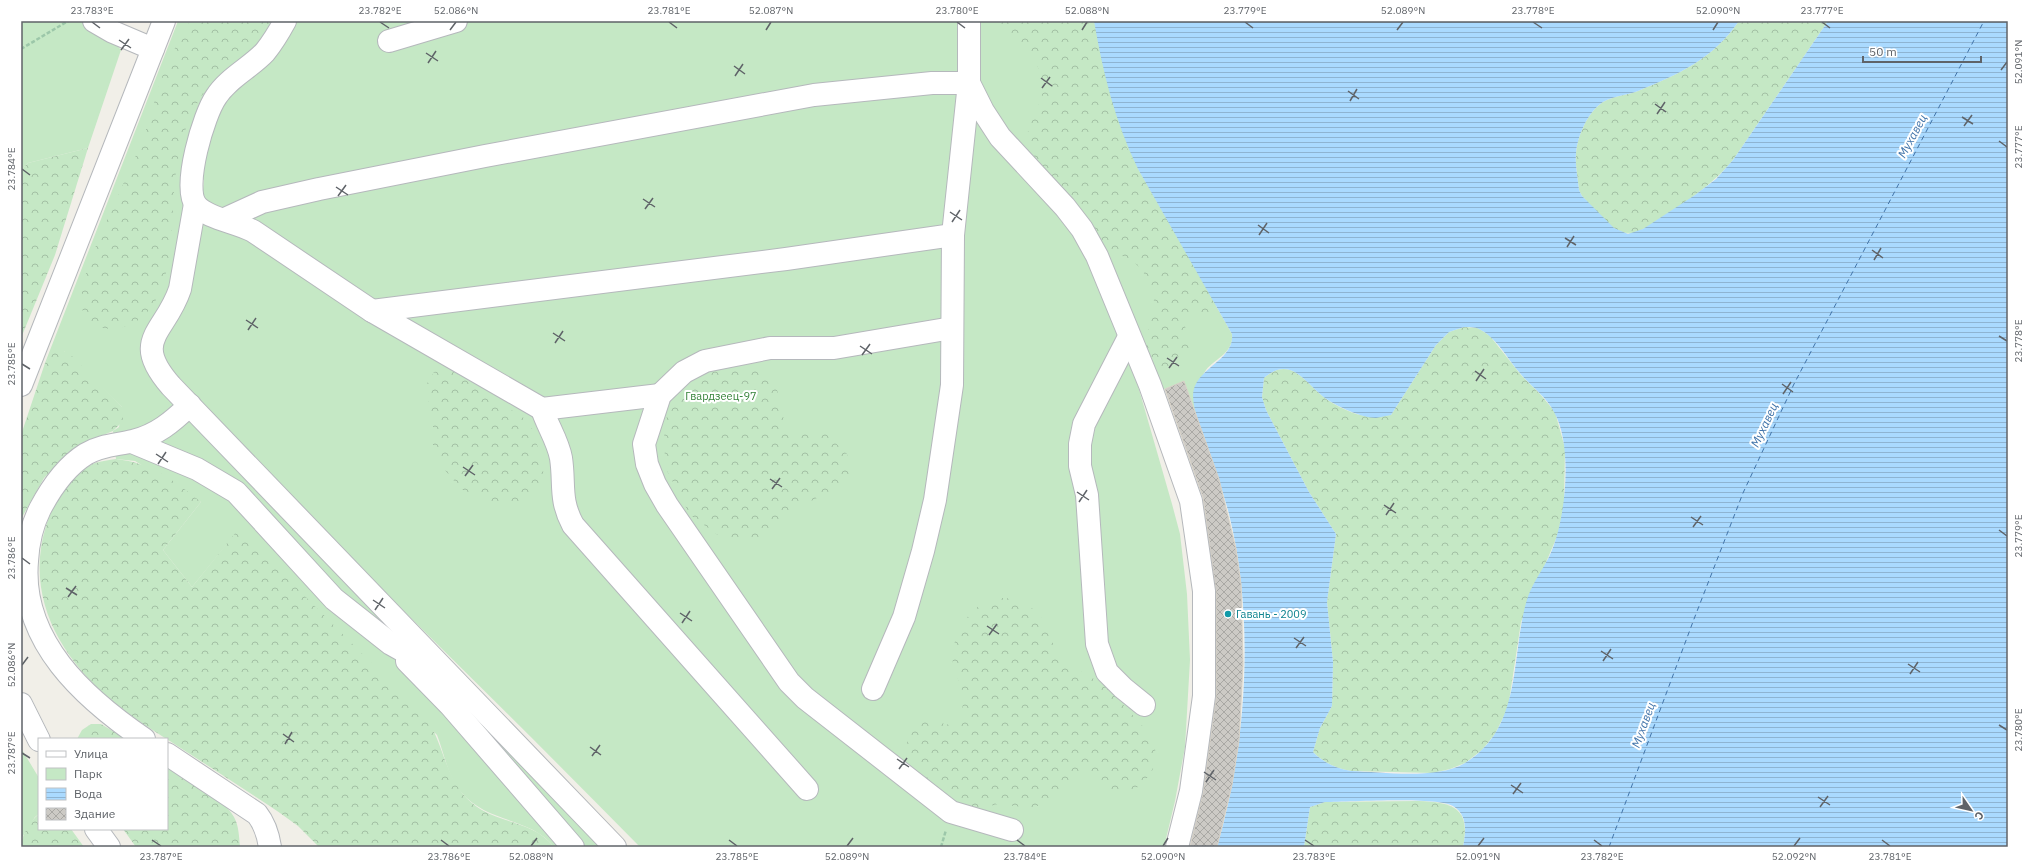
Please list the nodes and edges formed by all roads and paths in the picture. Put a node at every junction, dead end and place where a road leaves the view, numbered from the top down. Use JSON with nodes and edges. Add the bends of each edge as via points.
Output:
{"nodes":[{"id":1,"x":68,"y":21,"type":"edge"},
{"id":2,"x":94,"y":21,"type":"edge"},
{"id":3,"x":164,"y":21,"type":"edge"},
{"id":4,"x":285,"y":21,"type":"edge"},
{"id":5,"x":456,"y":21,"type":"edge"},
{"id":6,"x":969,"y":21,"type":"edge"},
{"id":7,"x":388,"y":41,"type":"dead end"},
{"id":8,"x":21,"y":49,"type":"edge"},
{"id":9,"x":153,"y":49,"type":"junction"},
{"id":10,"x":969,"y":83,"type":"junction"},
{"id":11,"x":195,"y":204,"type":"junction"},
{"id":12,"x":225,"y":219,"type":"junction"},
{"id":13,"x":953,"y":235,"type":"junction"},
{"id":14,"x":372,"y":311,"type":"junction"},
{"id":15,"x":952,"y":328,"type":"junction"},
{"id":16,"x":1129,"y":336,"type":"junction"},
{"id":17,"x":21,"y":385,"type":"edge"},
{"id":18,"x":660,"y":395,"type":"junction"},
{"id":19,"x":190,"y":405,"type":"junction"},
{"id":20,"x":542,"y":408,"type":"junction"},
{"id":21,"x":132,"y":442,"type":"junction"},
{"id":22,"x":391,"y":644,"type":"junction"},
{"id":23,"x":453,"y":679,"type":"junction"},
{"id":24,"x":873,"y":689,"type":"dead end"},
{"id":25,"x":21,"y":704,"type":"edge"},
{"id":26,"x":1144,"y":705,"type":"dead end"},
{"id":27,"x":38,"y":738,"type":"edge"},
{"id":28,"x":143,"y":738,"type":"edge"},
{"id":29,"x":168,"y":755,"type":"edge"},
{"id":30,"x":807,"y":789,"type":"dead end"},
{"id":31,"x":97,"y":830,"type":"edge"},
{"id":32,"x":1012,"y":830,"type":"dead end"},
{"id":33,"x":109,"y":847,"type":"edge"},
{"id":34,"x":270,"y":847,"type":"edge"},
{"id":35,"x":573,"y":847,"type":"edge"},
{"id":36,"x":615,"y":847,"type":"edge"},
{"id":37,"x":1177,"y":847,"type":"edge"}],
"edges":[{"from":1,"to":8,"type":"path"},
{"from":2,"to":9,"type":"street"},
{"from":3,"to":9,"type":"street"},
{"from":4,"to":11,"type":"street","via":[[264,52],[228,82],[206,116],[193,164],[191,192]]},
{"from":5,"to":7,"type":"street"},
{"from":6,"to":10,"type":"street"},
{"from":9,"to":17,"type":"street"},
{"from":10,"to":12,"type":"street","via":[[932,83],[814,95],[319,189],[262,202]]},
{"from":10,"to":13,"type":"street"},
{"from":10,"to":16,"type":"street","via":[[1000,137],[1082,229],[1097,256]]},
{"from":11,"to":12,"type":"street","via":[[212,216]]},
{"from":11,"to":19,"type":"street","via":[[180,289],[176,301],[152,342],[151,355],[162,375]]},
{"from":12,"to":14,"type":"street","via":[[253,230]]},
{"from":13,"to":14,"type":"street","via":[[786,259]]},
{"from":13,"to":15,"type":"street"},
{"from":14,"to":20,"type":"street"},
{"from":15,"to":18,"type":"street","via":[[834,348],[770,348],[726,355],[705,361],[684,372]]},
{"from":15,"to":24,"type":"street","via":[[952,384],[935,500],[904,618]]},
{"from":16,"to":26,"type":"street","via":[[1084,424],[1080,444],[1080,466],[1087,495],[1097,644],[1107,672]]},
{"from":16,"to":37,"type":"street","via":[[1170,438],[1191,501],[1204,591],[1204,696],[1191,791]]},
{"from":18,"to":20,"type":"street"},
{"from":18,"to":32,"type":"street","via":[[644,444],[647,464],[655,484],[789,682],[824,715],[951,812]]},
{"from":19,"to":21,"type":"street","via":[[167,427]]},
{"from":19,"to":23,"type":"street"},
{"from":20,"to":30,"type":"street","via":[[561,458],[563,497],[566,512],[573,524]]},
{"from":21,"to":22,"type":"street","via":[[197,469],[236,492],[334,599]]},
{"from":21,"to":28,"type":"street","via":[[108,445],[86,454],[54,485],[36,518],[28,546],[26,573],[29,601],[37,627],[53,655],[74,682],[99,706]]},
{"from":22,"to":23,"type":"street"},
{"from":22,"to":35,"type":"street","via":[[450,705]]},
{"from":23,"to":36,"type":"street"},
{"from":25,"to":27,"type":"street"},
{"from":29,"to":34,"type":"street","via":[[257,814],[263,821]]},
{"from":31,"to":33,"type":"street"}]}
